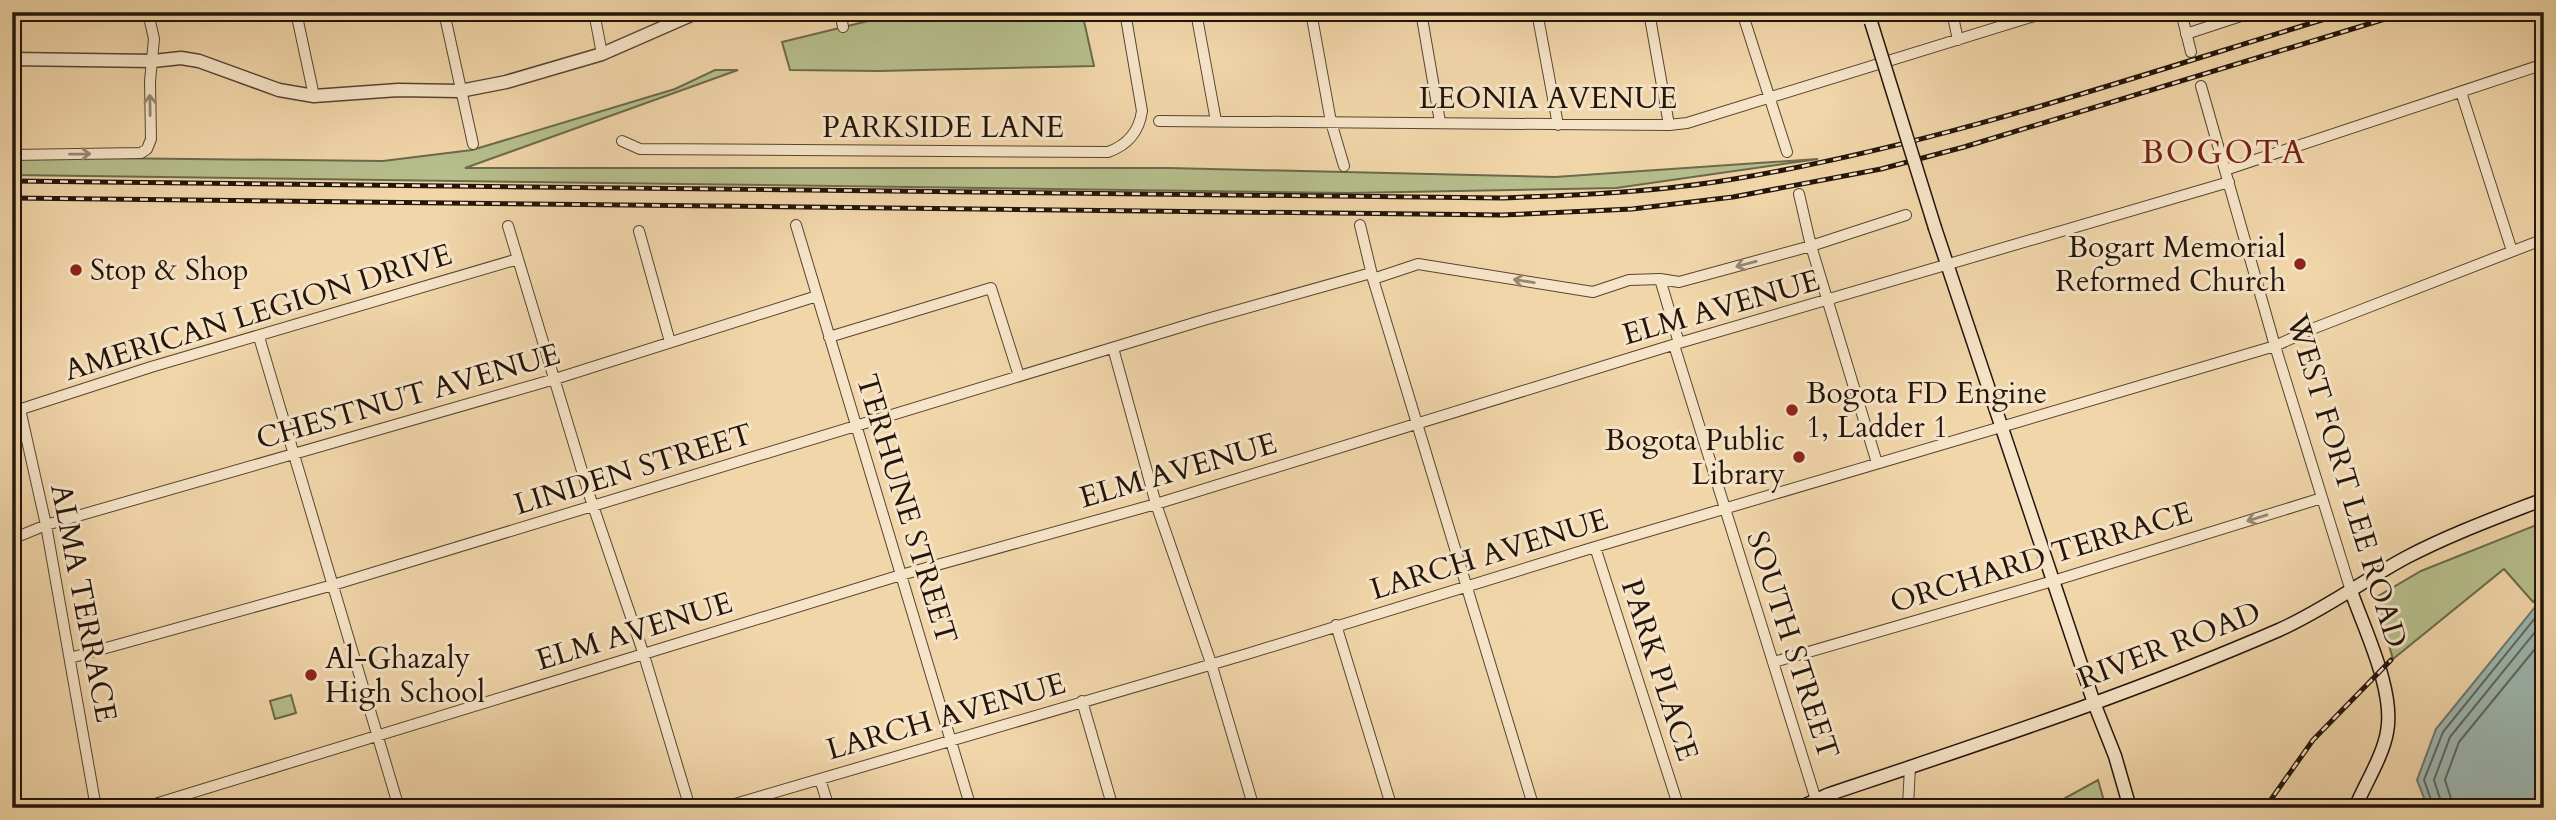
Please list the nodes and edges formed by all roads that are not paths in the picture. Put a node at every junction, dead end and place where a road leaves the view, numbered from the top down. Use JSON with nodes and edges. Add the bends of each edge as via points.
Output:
{"nodes":[{"id":1,"x":148,"y":12,"type":"edge"},
{"id":2,"x":296,"y":12,"type":"edge"},
{"id":3,"x":444,"y":12,"type":"edge"},
{"id":4,"x":594,"y":12,"type":"edge"},
{"id":5,"x":698,"y":12,"type":"edge"},
{"id":6,"x":840,"y":12,"type":"edge"},
{"id":7,"x":1125,"y":12,"type":"edge"},
{"id":8,"x":1196,"y":12,"type":"edge"},
{"id":9,"x":1311,"y":12,"type":"edge"},
{"id":10,"x":1421,"y":12,"type":"edge"},
{"id":11,"x":1537,"y":12,"type":"edge"},
{"id":12,"x":1649,"y":12,"type":"edge"},
{"id":13,"x":1742,"y":12,"type":"edge"},
{"id":14,"x":1952,"y":12,"type":"edge"},
{"id":15,"x":2047,"y":12,"type":"edge"},
{"id":16,"x":2181,"y":12,"type":"edge"},
{"id":17,"x":2253,"y":12,"type":"edge"},
{"id":18,"x":1869,"y":17,"type":"edge"},
{"id":19,"x":843,"y":27,"type":"dead end"},
{"id":20,"x":2186,"y":34,"type":"junction"},
{"id":21,"x":1958,"y":40,"type":"junction"},
{"id":22,"x":2191,"y":52,"type":"dead end"},
{"id":23,"x":602,"y":54,"type":"junction"},
{"id":24,"x":12,"y":59,"type":"edge"},
{"id":25,"x":153,"y":61,"type":"junction"},
{"id":26,"x":2544,"y":64,"type":"edge"},
{"id":27,"x":2201,"y":86,"type":"dead end"},
{"id":28,"x":460,"y":91,"type":"junction"},
{"id":29,"x":2461,"y":92,"type":"junction"},
{"id":30,"x":314,"y":96,"type":"junction"},
{"id":31,"x":1770,"y":99,"type":"junction"},
{"id":32,"x":1158,"y":121,"type":"dead end"},
{"id":33,"x":1216,"y":121,"type":"junction"},
{"id":34,"x":1331,"y":122,"type":"junction"},
{"id":35,"x":1440,"y":122,"type":"junction"},
{"id":36,"x":1558,"y":125,"type":"junction"},
{"id":37,"x":1669,"y":125,"type":"junction"},
{"id":38,"x":622,"y":141,"type":"dead end"},
{"id":39,"x":473,"y":144,"type":"dead end"},
{"id":40,"x":1787,"y":152,"type":"dead end"},
{"id":41,"x":12,"y":155,"type":"edge"},
{"id":42,"x":1344,"y":166,"type":"dead end"},
{"id":43,"x":2225,"y":170,"type":"junction"},
{"id":44,"x":2229,"y":182,"type":"junction"},
{"id":45,"x":1799,"y":194,"type":"dead end"},
{"id":46,"x":1906,"y":215,"type":"dead end"},
{"id":47,"x":796,"y":225,"type":"dead end"},
{"id":48,"x":1360,"y":225,"type":"dead end"},
{"id":49,"x":508,"y":226,"type":"dead end"},
{"id":50,"x":639,"y":232,"type":"dead end"},
{"id":51,"x":2544,"y":239,"type":"edge"},
{"id":52,"x":1811,"y":246,"type":"junction"},
{"id":53,"x":2512,"y":251,"type":"junction"},
{"id":54,"x":518,"y":259,"type":"junction"},
{"id":55,"x":1948,"y":265,"type":"junction"},
{"id":56,"x":1372,"y":276,"type":"junction"},
{"id":57,"x":1660,"y":279,"type":"junction"},
{"id":58,"x":817,"y":296,"type":"junction"},
{"id":59,"x":1829,"y":300,"type":"junction"},
{"id":60,"x":258,"y":337,"type":"junction"},
{"id":61,"x":829,"y":337,"type":"junction"},
{"id":62,"x":670,"y":342,"type":"junction"},
{"id":63,"x":1676,"y":344,"type":"junction"},
{"id":64,"x":2275,"y":346,"type":"junction"},
{"id":65,"x":1113,"y":348,"type":"junction"},
{"id":66,"x":1019,"y":376,"type":"junction"},
{"id":67,"x":555,"y":379,"type":"junction"},
{"id":68,"x":16,"y":410,"type":"edge"},
{"id":69,"x":1416,"y":423,"type":"junction"},
{"id":70,"x":856,"y":426,"type":"junction"},
{"id":71,"x":2001,"y":426,"type":"junction"},
{"id":72,"x":293,"y":456,"type":"junction"},
{"id":73,"x":1877,"y":463,"type":"junction"},
{"id":74,"x":2322,"y":498,"type":"junction"},
{"id":75,"x":2544,"y":499,"type":"edge"},
{"id":76,"x":1156,"y":504,"type":"junction"},
{"id":77,"x":593,"y":507,"type":"junction"},
{"id":78,"x":1724,"y":509,"type":"junction"},
{"id":79,"x":47,"y":525,"type":"junction"},
{"id":80,"x":12,"y":539,"type":"edge"},
{"id":81,"x":1595,"y":547,"type":"junction"},
{"id":82,"x":901,"y":575,"type":"junction"},
{"id":83,"x":2053,"y":581,"type":"junction"},
{"id":84,"x":332,"y":585,"type":"junction"},
{"id":85,"x":1466,"y":586,"type":"junction"},
{"id":86,"x":2351,"y":591,"type":"junction"},
{"id":87,"x":1336,"y":625,"type":"junction"},
{"id":88,"x":643,"y":653,"type":"junction"},
{"id":89,"x":70,"y":658,"type":"junction"},
{"id":90,"x":1774,"y":662,"type":"junction"},
{"id":91,"x":1212,"y":663,"type":"junction"},
{"id":92,"x":1082,"y":701,"type":"junction"},
{"id":93,"x":2094,"y":703,"type":"junction"},
{"id":94,"x":379,"y":737,"type":"junction"},
{"id":95,"x":951,"y":740,"type":"junction"},
{"id":96,"x":1910,"y":767,"type":"junction"},
{"id":97,"x":820,"y":779,"type":"junction"},
{"id":98,"x":1816,"y":800,"type":"junction"},
{"id":99,"x":1914,"y":807,"type":"edge"},
{"id":100,"x":96,"y":808,"type":"edge"},
{"id":101,"x":142,"y":808,"type":"edge"},
{"id":102,"x":400,"y":808,"type":"edge"},
{"id":103,"x":690,"y":808,"type":"edge"},
{"id":104,"x":721,"y":808,"type":"edge"},
{"id":105,"x":829,"y":808,"type":"edge"},
{"id":106,"x":971,"y":808,"type":"edge"},
{"id":107,"x":1113,"y":808,"type":"edge"},
{"id":108,"x":1254,"y":808,"type":"edge"},
{"id":109,"x":1392,"y":808,"type":"edge"},
{"id":110,"x":1534,"y":808,"type":"edge"},
{"id":111,"x":1679,"y":808,"type":"edge"},
{"id":112,"x":1800,"y":808,"type":"edge"},
{"id":113,"x":2130,"y":808,"type":"edge"},
{"id":114,"x":2355,"y":808,"type":"edge"}],
"edges":[{"from":1,"to":25,"type":"street"},
{"from":2,"to":30,"type":"street"},
{"from":3,"to":28,"type":"street"},
{"from":4,"to":23,"type":"street"},
{"from":5,"to":23,"type":"main road"},
{"from":6,"to":19,"type":"street"},
{"from":7,"to":38,"type":"street","name":"PARKSIDE LANE","via":[[1142,111],[1133,136],[1108,152],[640,149]]},
{"from":8,"to":33,"type":"street"},
{"from":9,"to":34,"type":"street"},
{"from":10,"to":35,"type":"street"},
{"from":11,"to":36,"type":"street"},
{"from":12,"to":37,"type":"street"},
{"from":13,"to":31,"type":"street"},
{"from":14,"to":21,"type":"street"},
{"from":15,"to":21,"type":"street","name":"LEONIA AVENUE"},
{"from":16,"to":20,"type":"street"},
{"from":17,"to":20,"type":"street"},
{"from":18,"to":55,"type":"main road","bridge":true},
{"from":20,"to":22,"type":"street"},
{"from":21,"to":31,"type":"street","name":"LEONIA AVENUE"},
{"from":23,"to":28,"type":"main road"},
{"from":24,"to":25,"type":"main road"},
{"from":25,"to":30,"type":"main road","via":[[200,61],[279,90]]},
{"from":41,"to":25,"type":"street","one_way":true,"via":[[141,153],[150,139]]},
{"from":26,"to":29,"type":"street"},
{"from":27,"to":43,"type":"street","name":"WEST FORT LEE ROAD"},
{"from":28,"to":30,"type":"main road"},
{"from":28,"to":39,"type":"street"},
{"from":29,"to":43,"type":"street"},
{"from":29,"to":53,"type":"street"},
{"from":31,"to":37,"type":"street","name":"LEONIA AVENUE"},
{"from":31,"to":40,"type":"street"},
{"from":32,"to":33,"type":"street","name":"LEONIA AVENUE"},
{"from":33,"to":34,"type":"street","name":"LEONIA AVENUE"},
{"from":34,"to":35,"type":"street","name":"LEONIA AVENUE"},
{"from":34,"to":42,"type":"street"},
{"from":35,"to":36,"type":"street","name":"LEONIA AVENUE"},
{"from":36,"to":37,"type":"street","name":"LEONIA AVENUE"},
{"from":43,"to":44,"type":"street","name":"WEST FORT LEE ROAD"},
{"from":44,"to":55,"type":"street","name":"ELM AVENUE"},
{"from":44,"to":64,"type":"street","name":"WEST FORT LEE ROAD"},
{"from":45,"to":52,"type":"street"},
{"from":46,"to":52,"type":"street","name":"LINDEN STREET"},
{"from":47,"to":58,"type":"street","name":"TERHUNE STREET"},
{"from":48,"to":56,"type":"street"},
{"from":49,"to":54,"type":"street"},
{"from":50,"to":62,"type":"street"},
{"from":51,"to":53,"type":"street","name":"LARCH AVENUE"},
{"from":52,"to":57,"type":"street","name":"LINDEN STREET","one_way":true,"via":[[1679,282]]},
{"from":52,"to":59,"type":"street"},
{"from":53,"to":64,"type":"street","name":"LARCH AVENUE"},
{"from":54,"to":60,"type":"street","name":"AMERICAN LEGION DRIVE"},
{"from":54,"to":67,"type":"street"},
{"from":55,"to":59,"type":"street","name":"ELM AVENUE"},
{"from":55,"to":71,"type":"main road"},
{"from":57,"to":56,"type":"street","name":"LINDEN STREET","one_way":true,"via":[[1629,280],[1593,292],[1418,264]]},
{"from":56,"to":65,"type":"street","name":"LINDEN STREET"},
{"from":56,"to":69,"type":"street"},
{"from":57,"to":63,"type":"street","name":"SOUTH STREET"},
{"from":58,"to":61,"type":"street","name":"TERHUNE STREET"},
{"from":58,"to":62,"type":"street","name":"CHESTNUT AVENUE"},
{"from":59,"to":63,"type":"street","name":"ELM AVENUE"},
{"from":59,"to":73,"type":"street"},
{"from":60,"to":68,"type":"street","name":"AMERICAN LEGION DRIVE"},
{"from":60,"to":72,"type":"street"},
{"from":61,"to":66,"type":"street","via":[[991,288]]},
{"from":61,"to":70,"type":"street","name":"TERHUNE STREET"},
{"from":62,"to":67,"type":"street","name":"CHESTNUT AVENUE"},
{"from":63,"to":69,"type":"street","name":"ELM AVENUE"},
{"from":63,"to":78,"type":"street","name":"SOUTH STREET"},
{"from":64,"to":71,"type":"street","name":"LARCH AVENUE"},
{"from":64,"to":74,"type":"street","name":"WEST FORT LEE ROAD"},
{"from":65,"to":66,"type":"street","name":"LINDEN STREET"},
{"from":65,"to":76,"type":"street"},
{"from":66,"to":70,"type":"street","name":"LINDEN STREET"},
{"from":67,"to":72,"type":"street","name":"CHESTNUT AVENUE"},
{"from":67,"to":77,"type":"street"},
{"from":68,"to":79,"type":"street","name":"ALMA TERRACE"},
{"from":69,"to":76,"type":"street","name":"ELM AVENUE"},
{"from":69,"to":85,"type":"street"},
{"from":70,"to":77,"type":"street","name":"LINDEN STREET"},
{"from":70,"to":82,"type":"street","name":"TERHUNE STREET"},
{"from":71,"to":73,"type":"street","name":"LARCH AVENUE"},
{"from":71,"to":83,"type":"main road"},
{"from":72,"to":79,"type":"street","name":"CHESTNUT AVENUE"},
{"from":72,"to":84,"type":"street"},
{"from":73,"to":78,"type":"street","name":"LARCH AVENUE"},
{"from":74,"to":83,"type":"street","name":"ORCHARD TERRACE","one_way":true},
{"from":74,"to":86,"type":"street","name":"WEST FORT LEE ROAD"},
{"from":75,"to":86,"type":"main road","name":"RIVER ROAD","via":[[2409,556]]},
{"from":76,"to":82,"type":"street","name":"ELM AVENUE"},
{"from":76,"to":91,"type":"street"},
{"from":77,"to":84,"type":"street","name":"LINDEN STREET"},
{"from":77,"to":88,"type":"street"},
{"from":78,"to":81,"type":"street","name":"LARCH AVENUE"},
{"from":78,"to":90,"type":"street","name":"SOUTH STREET"},
{"from":79,"to":80,"type":"street","name":"CHESTNUT AVENUE"},
{"from":79,"to":89,"type":"street","name":"ALMA TERRACE"},
{"from":81,"to":85,"type":"street","name":"LARCH AVENUE"},
{"from":81,"to":111,"type":"street","name":"PARK PLACE"},
{"from":82,"to":88,"type":"street","name":"ELM AVENUE"},
{"from":82,"to":95,"type":"street","name":"TERHUNE STREET"},
{"from":83,"to":90,"type":"street","name":"ORCHARD TERRACE"},
{"from":83,"to":93,"type":"main road"},
{"from":84,"to":89,"type":"street","name":"LINDEN STREET"},
{"from":84,"to":94,"type":"street"},
{"from":85,"to":87,"type":"street","name":"LARCH AVENUE"},
{"from":85,"to":110,"type":"street"},
{"from":86,"to":93,"type":"main road","name":"RIVER ROAD","via":[[2282,628]]},
{"from":86,"to":114,"type":"main road","name":"WEST FORT LEE ROAD","via":[[2389,702],[2382,749]]},
{"from":87,"to":91,"type":"street","name":"LARCH AVENUE"},
{"from":87,"to":109,"type":"street"},
{"from":88,"to":94,"type":"street","name":"ELM AVENUE"},
{"from":88,"to":103,"type":"street"},
{"from":89,"to":100,"type":"street","name":"ALMA TERRACE"},
{"from":90,"to":98,"type":"street","name":"SOUTH STREET"},
{"from":91,"to":92,"type":"street","name":"LARCH AVENUE"},
{"from":91,"to":108,"type":"street"},
{"from":92,"to":95,"type":"street","name":"LARCH AVENUE"},
{"from":92,"to":107,"type":"street"},
{"from":93,"to":96,"type":"main road","name":"RIVER ROAD"},
{"from":93,"to":113,"type":"main road"},
{"from":94,"to":101,"type":"street","name":"ELM AVENUE"},
{"from":94,"to":102,"type":"street"},
{"from":95,"to":97,"type":"street","name":"LARCH AVENUE"},
{"from":95,"to":106,"type":"street","name":"TERHUNE STREET"},
{"from":96,"to":98,"type":"main road","name":"RIVER ROAD"},
{"from":96,"to":99,"type":"street","via":[[1908,806]]},
{"from":97,"to":104,"type":"street","name":"LARCH AVENUE"},
{"from":97,"to":105,"type":"street"},
{"from":98,"to":112,"type":"main road","name":"RIVER ROAD"}]}
